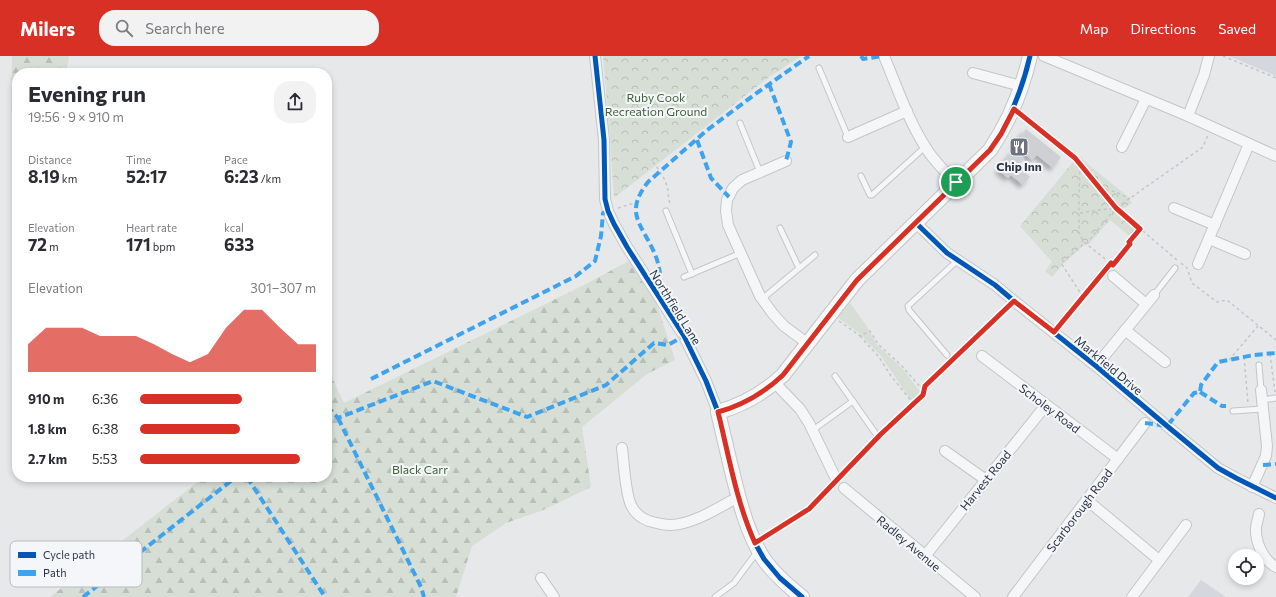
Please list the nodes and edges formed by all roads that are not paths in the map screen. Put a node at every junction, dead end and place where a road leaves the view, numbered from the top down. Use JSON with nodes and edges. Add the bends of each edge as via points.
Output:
{"nodes":[{"id":1,"x":594,"y":56,"type":"edge"},
{"id":2,"x":884,"y":56,"type":"edge"},
{"id":3,"x":1030,"y":56,"type":"edge"},
{"id":4,"x":1044,"y":56,"type":"edge"},
{"id":5,"x":1198,"y":56,"type":"edge"},
{"id":6,"x":1208,"y":56,"type":"edge"},
{"id":7,"x":819,"y":68,"type":"dead end"},
{"id":8,"x":973,"y":73,"type":"dead end"},
{"id":9,"x":1021,"y":86,"type":"junction"},
{"id":10,"x":1146,"y":99,"type":"junction"},
{"id":11,"x":907,"y":111,"type":"junction"},
{"id":12,"x":1188,"y":116,"type":"junction"},
{"id":13,"x":740,"y":123,"type":"dead end"},
{"id":14,"x":848,"y":137,"type":"joint"},
{"id":15,"x":1249,"y":144,"type":"junction"},
{"id":16,"x":925,"y":146,"type":"junction"},
{"id":17,"x":1122,"y":147,"type":"dead end"},
{"id":18,"x":1276,"y":156,"type":"edge"},
{"id":19,"x":786,"y":161,"type":"dead end"},
{"id":20,"x":760,"y":172,"type":"junction"},
{"id":21,"x":861,"y":176,"type":"dead end"},
{"id":22,"x":956,"y":182,"type":"junction"},
{"id":23,"x":1174,"y":208,"type":"dead end"},
{"id":24,"x":666,"y":211,"type":"road end"},
{"id":25,"x":916,"y":223,"type":"junction"},
{"id":26,"x":1215,"y":225,"type":"junction"},
{"id":27,"x":780,"y":228,"type":"dead end"},
{"id":28,"x":1209,"y":239,"type":"junction"},
{"id":29,"x":741,"y":253,"type":"junction"},
{"id":30,"x":1245,"y":254,"type":"dead end"},
{"id":31,"x":815,"y":255,"type":"dead end"},
{"id":32,"x":958,"y":260,"type":"junction"},
{"id":33,"x":1198,"y":264,"type":"dead end"},
{"id":34,"x":799,"y":268,"type":"junction"},
{"id":35,"x":1175,"y":268,"type":"dead end"},
{"id":36,"x":692,"y":274,"type":"junction"},
{"id":37,"x":1113,"y":276,"type":"dead end"},
{"id":38,"x":684,"y":277,"type":"dead end"},
{"id":39,"x":1154,"y":295,"type":"joint"},
{"id":40,"x":762,"y":299,"type":"junction"},
{"id":41,"x":1146,"y":304,"type":"junction"},
{"id":42,"x":1125,"y":330,"type":"junction"},
{"id":43,"x":807,"y":343,"type":"junction"},
{"id":44,"x":947,"y":355,"type":"dead end"},
{"id":45,"x":982,"y":356,"type":"dead end"},
{"id":46,"x":1165,"y":362,"type":"dead end"},
{"id":47,"x":1259,"y":365,"type":"dead end"},
{"id":48,"x":1096,"y":366,"type":"junction"},
{"id":49,"x":835,"y":376,"type":"dead end"},
{"id":50,"x":775,"y":383,"type":"junction"},
{"id":51,"x":1276,"y":398,"type":"edge"},
{"id":52,"x":1262,"y":400,"type":"junction"},
{"id":53,"x":853,"y":401,"type":"junction"},
{"id":54,"x":1046,"y":405,"type":"junction"},
{"id":55,"x":1233,"y":411,"type":"dead end"},
{"id":56,"x":718,"y":412,"type":"junction"},
{"id":57,"x":1145,"y":423,"type":"dead end"},
{"id":58,"x":812,"y":430,"type":"junction"},
{"id":59,"x":877,"y":436,"type":"road end"},
{"id":60,"x":622,"y":448,"type":"dead end"},
{"id":61,"x":945,"y":451,"type":"dead end"},
{"id":62,"x":1118,"y":459,"type":"junction"},
{"id":63,"x":836,"y":479,"type":"road end"},
{"id":64,"x":986,"y":480,"type":"junction"},
{"id":65,"x":1252,"y":487,"type":"junction"},
{"id":66,"x":844,"y":488,"type":"dead end"},
{"id":67,"x":738,"y":497,"type":"junction"},
{"id":68,"x":1276,"y":498,"type":"edge"},
{"id":69,"x":1087,"y":500,"type":"junction"},
{"id":70,"x":1259,"y":514,"type":"dead end"},
{"id":71,"x":1186,"y":525,"type":"dead end"},
{"id":72,"x":757,"y":546,"type":"junction"},
{"id":73,"x":925,"y":556,"type":"junction"},
{"id":74,"x":1159,"y":560,"type":"junction"},
{"id":75,"x":1276,"y":567,"type":"edge"},
{"id":76,"x":541,"y":578,"type":"dead end"},
{"id":77,"x":554,"y":597,"type":"edge"},
{"id":78,"x":716,"y":597,"type":"edge"},
{"id":79,"x":801,"y":597,"type":"edge"},
{"id":80,"x":975,"y":597,"type":"edge"},
{"id":81,"x":1013,"y":597,"type":"edge"},
{"id":82,"x":1132,"y":597,"type":"edge"}],
"edges":[{"from":1,"to":56,"type":"street","name":"Northfield Lane","via":[[604,140],[605,199],[608,210],[627,247],[684,336]]},
{"from":2,"to":11,"type":"street"},
{"from":3,"to":9,"type":"street"},
{"from":4,"to":10,"type":"street"},
{"from":5,"to":6,"type":"street"},
{"from":6,"to":12,"type":"street","via":[[1204,75]]},
{"from":7,"to":14,"type":"lane"},
{"from":8,"to":9,"type":"street"},
{"from":9,"to":22,"type":"street","via":[[1014,109],[1001,134],[990,150]]},
{"from":10,"to":12,"type":"street"},
{"from":10,"to":17,"type":"street"},
{"from":11,"to":14,"type":"street"},
{"from":11,"to":16,"type":"street"},
{"from":12,"to":15,"type":"street"},
{"from":13,"to":20,"type":"lane"},
{"from":15,"to":18,"type":"street"},
{"from":15,"to":26,"type":"street"},
{"from":16,"to":21,"type":"lane","via":[[872,195]]},
{"from":16,"to":22,"type":"street"},
{"from":19,"to":20,"type":"street"},
{"from":20,"to":29,"type":"street","via":[[742,180],[733,188],[727,200],[728,224]]},
{"from":22,"to":25,"type":"street"},
{"from":23,"to":26,"type":"street"},
{"from":24,"to":36,"type":"lane"},
{"from":25,"to":32,"type":"street","name":"Markfield Drive"},
{"from":25,"to":43,"type":"street","via":[[867,269]]},
{"from":26,"to":28,"type":"street"},
{"from":27,"to":34,"type":"lane"},
{"from":28,"to":30,"type":"street"},
{"from":28,"to":33,"type":"street"},
{"from":29,"to":36,"type":"lane"},
{"from":29,"to":40,"type":"street"},
{"from":31,"to":34,"type":"lane"},
{"from":32,"to":44,"type":"lane","via":[[908,306]]},
{"from":32,"to":48,"type":"street","name":"Markfield Drive","via":[[995,285]]},
{"from":34,"to":40,"type":"lane"},
{"from":35,"to":39,"type":"lane"},
{"from":36,"to":38,"type":"lane"},
{"from":37,"to":41,"type":"street"},
{"from":39,"to":41,"type":"street"},
{"from":40,"to":43,"type":"street","via":[[784,326]]},
{"from":41,"to":42,"type":"street"},
{"from":42,"to":46,"type":"street"},
{"from":42,"to":48,"type":"street"},
{"from":43,"to":50,"type":"street"},
{"from":45,"to":54,"type":"street","name":"Scholey Road"},
{"from":47,"to":52,"type":"lane"},
{"from":48,"to":65,"type":"street","name":"Markfield Drive","via":[[1218,468]]},
{"from":49,"to":53,"type":"lane"},
{"from":50,"to":56,"type":"street","via":[[748,401]]},
{"from":50,"to":58,"type":"street","via":[[800,410]]},
{"from":51,"to":52,"type":"lane"},
{"from":52,"to":55,"type":"lane"},
{"from":52,"to":65,"type":"street","via":[[1266,456]]},
{"from":53,"to":58,"type":"lane"},
{"from":53,"to":59,"type":"lane"},
{"from":54,"to":62,"type":"street","name":"Scholey Road"},
{"from":54,"to":64,"type":"street","name":"Harvest Road"},
{"from":56,"to":67,"type":"street","name":"Northfield Lane"},
{"from":57,"to":62,"type":"street","name":"Scarborough Road"},
{"from":58,"to":63,"type":"street"},
{"from":60,"to":67,"type":"street","via":[[631,505],[644,519],[670,525],[679,524],[712,512]]},
{"from":61,"to":64,"type":"street"},
{"from":62,"to":69,"type":"street","name":"Scarborough Road"},
{"from":64,"to":73,"type":"street","name":"Harvest Road"},
{"from":65,"to":68,"type":"street","name":"Markfield Drive"},
{"from":66,"to":73,"type":"street","name":"Radley Avenue"},
{"from":67,"to":72,"type":"street","name":"Northfield Lane"},
{"from":69,"to":74,"type":"street"},
{"from":69,"to":81,"type":"street","name":"Scarborough Road"},
{"from":70,"to":75,"type":"street","via":[[1256,528],[1260,549],[1268,562]]},
{"from":71,"to":74,"type":"street"},
{"from":72,"to":78,"type":"lane","via":[[734,583]]},
{"from":72,"to":79,"type":"street","name":"Northfield Lane","via":[[780,578]]},
{"from":73,"to":80,"type":"street","name":"Radley Avenue"},
{"from":74,"to":82,"type":"street"},
{"from":76,"to":77,"type":"street"}]}
